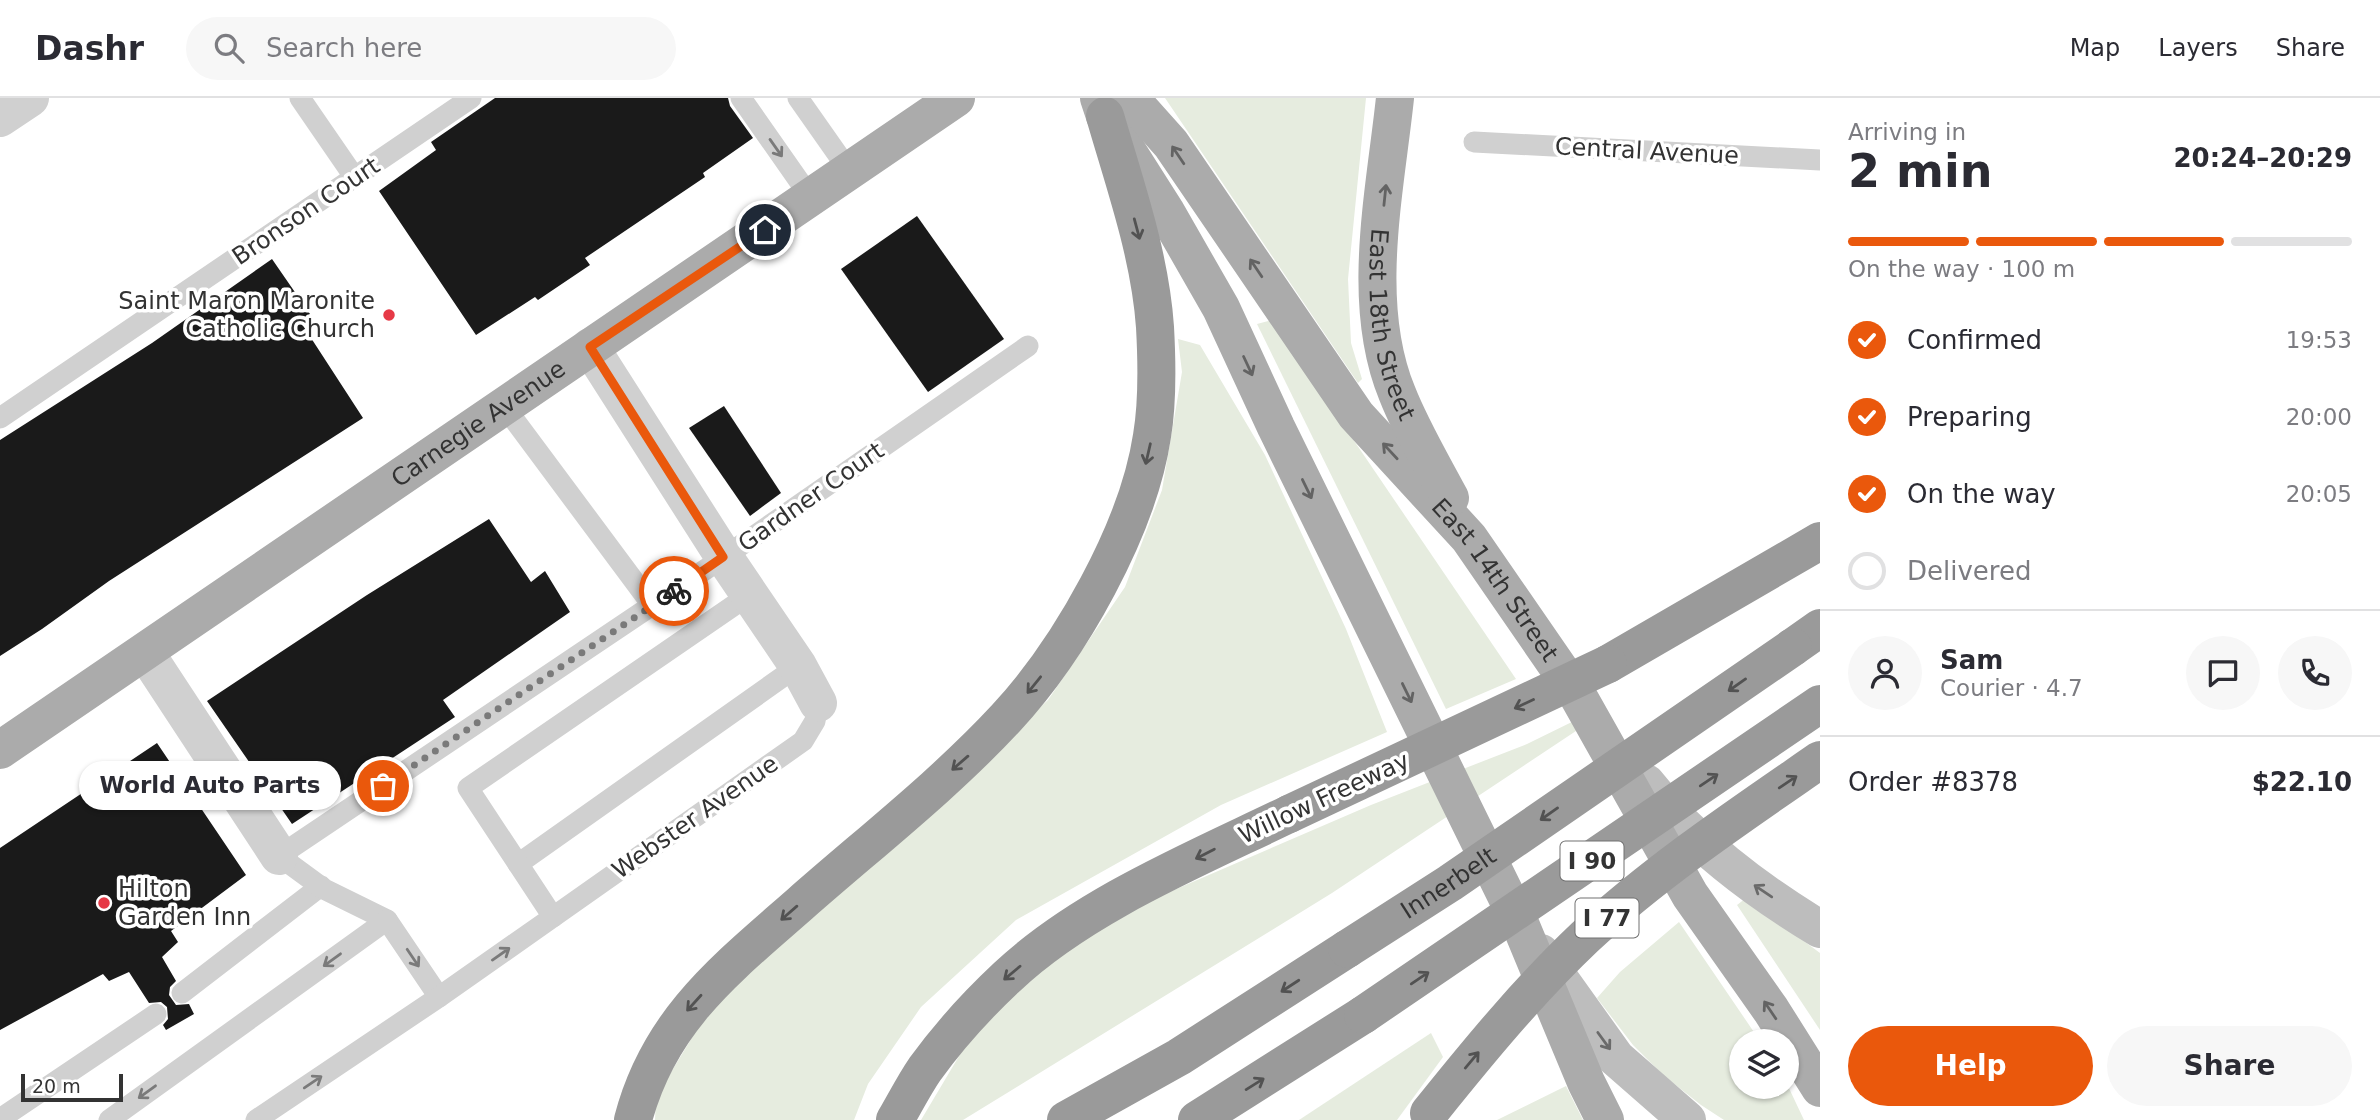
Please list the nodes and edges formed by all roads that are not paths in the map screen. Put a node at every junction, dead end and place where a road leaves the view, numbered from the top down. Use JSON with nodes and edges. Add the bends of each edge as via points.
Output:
{"nodes":[{"id":1,"x":30,"y":98,"type":"edge"},
{"id":2,"x":300,"y":98,"type":"edge"},
{"id":3,"x":471,"y":98,"type":"edge"},
{"id":4,"x":741,"y":98,"type":"edge"},
{"id":5,"x":798,"y":98,"type":"edge"},
{"id":6,"x":956,"y":98,"type":"edge"},
{"id":7,"x":1395,"y":98,"type":"edge"},
{"id":8,"x":1111,"y":104,"type":"edge"},
{"id":9,"x":0,"y":118,"type":"edge"},
{"id":10,"x":1474,"y":142,"type":"dead end"},
{"id":11,"x":1820,"y":160,"type":"edge"},
{"id":12,"x":850,"y":172,"type":"junction"},
{"id":13,"x":355,"y":178,"type":"junction"},
{"id":14,"x":811,"y":198,"type":"junction"},
{"id":15,"x":1028,"y":346,"type":"dead end"},
{"id":16,"x":590,"y":347,"type":"junction"},
{"id":17,"x":504,"y":406,"type":"junction"},
{"id":18,"x":0,"y":418,"type":"edge"},
{"id":19,"x":1469,"y":538,"type":"junction"},
{"id":20,"x":1820,"y":541,"type":"edge"},
{"id":21,"x":723,"y":557,"type":"junction"},
{"id":22,"x":1820,"y":566,"type":"edge"},
{"id":23,"x":1753,"y":592,"type":"junction"},
{"id":24,"x":749,"y":595,"type":"junction"},
{"id":25,"x":653,"y":605,"type":"junction"},
{"id":26,"x":1806,"y":637,"type":"edge"},
{"id":27,"x":145,"y":652,"type":"junction"},
{"id":28,"x":798,"y":666,"type":"junction"},
{"id":29,"x":1578,"y":696,"type":"junction"},
{"id":30,"x":818,"y":703,"type":"joint"},
{"id":31,"x":1820,"y":704,"type":"edge"},
{"id":32,"x":0,"y":750,"type":"edge"},
{"id":33,"x":1820,"y":760,"type":"edge"},
{"id":34,"x":278,"y":856,"type":"junction"},
{"id":35,"x":519,"y":864,"type":"junction"},
{"id":36,"x":321,"y":886,"type":"junction"},
{"id":37,"x":387,"y":920,"type":"junction"},
{"id":38,"x":547,"y":922,"type":"junction"},
{"id":39,"x":1521,"y":926,"type":"junction"},
{"id":40,"x":1820,"y":929,"type":"edge"},
{"id":41,"x":182,"y":993,"type":"dead end"},
{"id":42,"x":439,"y":997,"type":"junction"},
{"id":43,"x":156,"y":1014,"type":"dead end"},
{"id":44,"x":1820,"y":1088,"type":"edge"},
{"id":45,"x":1426,"y":1117,"type":"edge"},
{"id":46,"x":0,"y":1119,"type":"edge"},
{"id":47,"x":109,"y":1120,"type":"edge"},
{"id":48,"x":256,"y":1120,"type":"edge"},
{"id":49,"x":633,"y":1120,"type":"edge"},
{"id":50,"x":895,"y":1120,"type":"edge"},
{"id":51,"x":1066,"y":1120,"type":"edge"},
{"id":52,"x":1197,"y":1120,"type":"edge"},
{"id":53,"x":1605,"y":1120,"type":"edge"},
{"id":54,"x":1687,"y":1120,"type":"edge"}],
"edges":[{"from":1,"to":9,"type":"street"},
{"from":2,"to":13,"type":"lane"},
{"from":3,"to":13,"type":"lane","name":"Bronson Court"},
{"from":4,"to":14,"type":"lane","one_way":true},
{"from":5,"to":12,"type":"lane"},
{"from":6,"to":12,"type":"main road","name":"Carnegie Avenue"},
{"from":19,"to":7,"type":"main road","name":"East 18th Street","one_way":true,"via":[[1397,393],[1385,355],[1377,288]]},
{"from":19,"to":8,"type":"main road","name":"East 14th Street","one_way":true,"via":[[1356,415],[1171,144]]},
{"from":8,"to":39,"type":"main road","one_way":true,"via":[[1221,308]]},
{"from":8,"to":49,"type":"highway","one_way":true,"via":[[1149,279],[1157,377],[1153,436],[1140,490],[1118,546],[1058,654],[1008,715],[972,753],[742,955],[684,1014],[651,1065]]},
{"from":10,"to":11,"type":"lane","name":"Central Avenue"},
{"from":12,"to":14,"type":"main road","name":"Carnegie Avenue"},
{"from":13,"to":18,"type":"lane","name":"Bronson Court"},
{"from":14,"to":16,"type":"main road","name":"Carnegie Avenue"},
{"from":15,"to":21,"type":"lane","name":"Gardner Court"},
{"from":16,"to":17,"type":"main road","name":"Carnegie Avenue"},
{"from":16,"to":21,"type":"street"},
{"from":17,"to":25,"type":"lane"},
{"from":17,"to":27,"type":"main road","name":"Carnegie Avenue"},
{"from":19,"to":29,"type":"main road","name":"East 14th Street"},
{"from":20,"to":23,"type":"highway"},
{"from":21,"to":24,"type":"street"},
{"from":21,"to":25,"type":"lane","name":"Gardner Court"},
{"from":22,"to":23,"type":"highway"},
{"from":23,"to":50,"type":"highway","name":"Willow Freeway","one_way":true,"bridge":true,"via":[[1108,904],[1008,976],[925,1070]]},
{"from":24,"to":28,"type":"street"},
{"from":24,"to":35,"type":"lane","via":[[468,788]]},
{"from":25,"to":34,"type":"lane","name":"Gardner Court"},
{"from":26,"to":51,"type":"highway","name":"Innerbelt","one_way":true,"bridge":true,"via":[[1450,883],[1180,1057]]},
{"from":27,"to":32,"type":"main road","name":"Carnegie Avenue"},
{"from":27,"to":34,"type":"street"},
{"from":28,"to":30,"type":"street"},
{"from":28,"to":35,"type":"lane"},
{"from":40,"to":29,"type":"street","one_way":true,"via":[[1728,867],[1670,813]]},
{"from":44,"to":29,"type":"main road","name":"East 14th Street","one_way":true,"via":[[1690,895]]},
{"from":30,"to":38,"type":"lane","name":"Webster Avenue","via":[[815,722],[803,741]]},
{"from":52,"to":31,"type":"highway","number":"I 90","one_way":true,"bridge":true,"via":[[1363,1016]]},
{"from":45,"to":33,"type":"highway","number":"I 77","one_way":true,"bridge":true,"via":[[1501,1026],[1584,939],[1664,870]]},
{"from":34,"to":36,"type":"lane"},
{"from":35,"to":38,"type":"lane"},
{"from":36,"to":37,"type":"lane"},
{"from":36,"to":41,"type":"lane"},
{"from":37,"to":42,"type":"lane","one_way":true},
{"from":37,"to":47,"type":"lane","one_way":true},
{"from":42,"to":38,"type":"lane","name":"Webster Avenue","one_way":true},
{"from":39,"to":53,"type":"main road"},
{"from":39,"to":54,"type":"street","one_way":true,"via":[[1616,1059]]},
{"from":48,"to":42,"type":"lane","name":"Webster Avenue","one_way":true},
{"from":43,"to":46,"type":"lane"}]}
